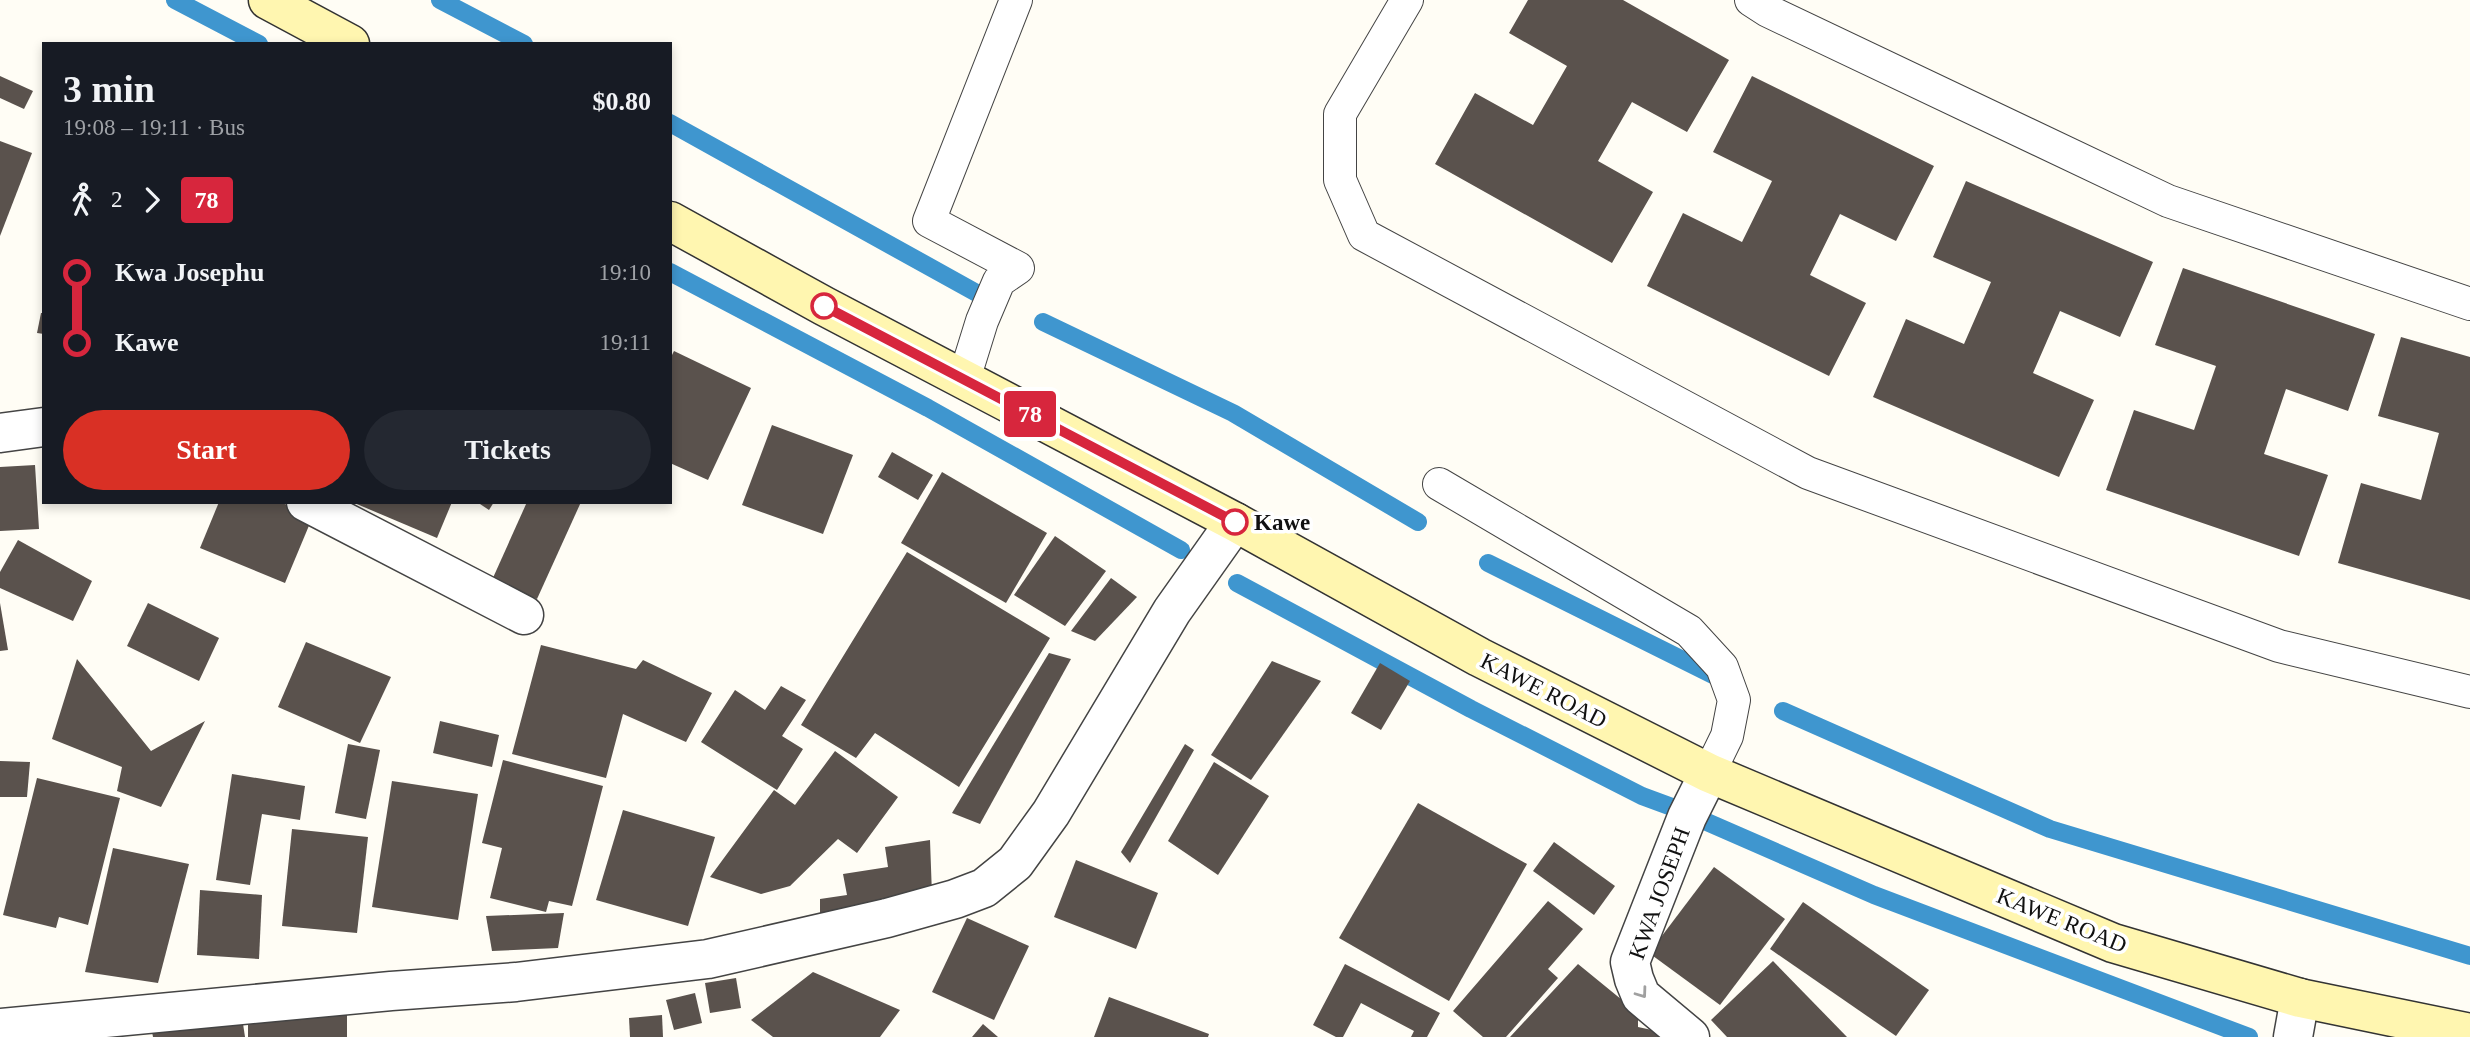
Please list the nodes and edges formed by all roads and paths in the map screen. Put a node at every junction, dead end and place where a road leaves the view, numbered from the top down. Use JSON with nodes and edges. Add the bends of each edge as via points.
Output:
{"nodes":[{"id":1,"x":268,"y":0,"type":"edge"},
{"id":2,"x":1016,"y":0,"type":"edge"},
{"id":3,"x":1407,"y":0,"type":"edge"},
{"id":4,"x":1751,"y":0,"type":"edge"},
{"id":5,"x":341,"y":42,"type":"edge"},
{"id":6,"x":672,"y":222,"type":"edge"},
{"id":7,"x":2470,"y":304,"type":"edge"},
{"id":8,"x":964,"y":379,"type":"junction"},
{"id":9,"x":42,"y":428,"type":"edge"},
{"id":10,"x":0,"y":433,"type":"edge"},
{"id":11,"x":1438,"y":484,"type":"dead end"},
{"id":12,"x":310,"y":504,"type":"edge"},
{"id":13,"x":1235,"y":522,"type":"junction"},
{"id":14,"x":524,"y":615,"type":"dead end"},
{"id":15,"x":2470,"y":692,"type":"edge"},
{"id":16,"x":1709,"y":773,"type":"junction"},
{"id":17,"x":2300,"y":998,"type":"junction"},
{"id":18,"x":0,"y":1028,"type":"edge"},
{"id":19,"x":2470,"y":1033,"type":"edge"},
{"id":20,"x":1690,"y":1037,"type":"edge"},
{"id":21,"x":2293,"y":1037,"type":"edge"}],
"edges":[{"from":1,"to":5,"type":"main road"},
{"from":2,"to":8,"type":"lane","via":[[929,221],[1018,268],[999,281]]},
{"from":3,"to":15,"type":"lane","via":[[1340,114],[1339,180],[1364,235],[1808,473],[2279,646]]},
{"from":4,"to":7,"type":"lane","via":[[2168,201]]},
{"from":6,"to":8,"type":"main road","name":"KAWE ROAD"},
{"from":8,"to":13,"type":"main road","name":"KAWE ROAD"},
{"from":9,"to":10,"type":"street"},
{"from":11,"to":16,"type":"lane","via":[[1689,631],[1722,667],[1734,700],[1727,736]]},
{"from":12,"to":14,"type":"street"},
{"from":13,"to":16,"type":"main road","name":"KAWE ROAD","via":[[1479,657]]},
{"from":13,"to":18,"type":"street","via":[[1172,611],[1051,813],[1015,863],[984,888],[887,918],[708,959],[516,982]]},
{"from":16,"to":17,"type":"main road","name":"KAWE ROAD","via":[[2113,943]]},
{"from":16,"to":20,"type":"street","name":"KWA JOSEPH","one_way":true,"via":[[1630,962],[1641,996]]},
{"from":17,"to":19,"type":"main road","name":"KAWE ROAD"},
{"from":17,"to":21,"type":"street"}]}
